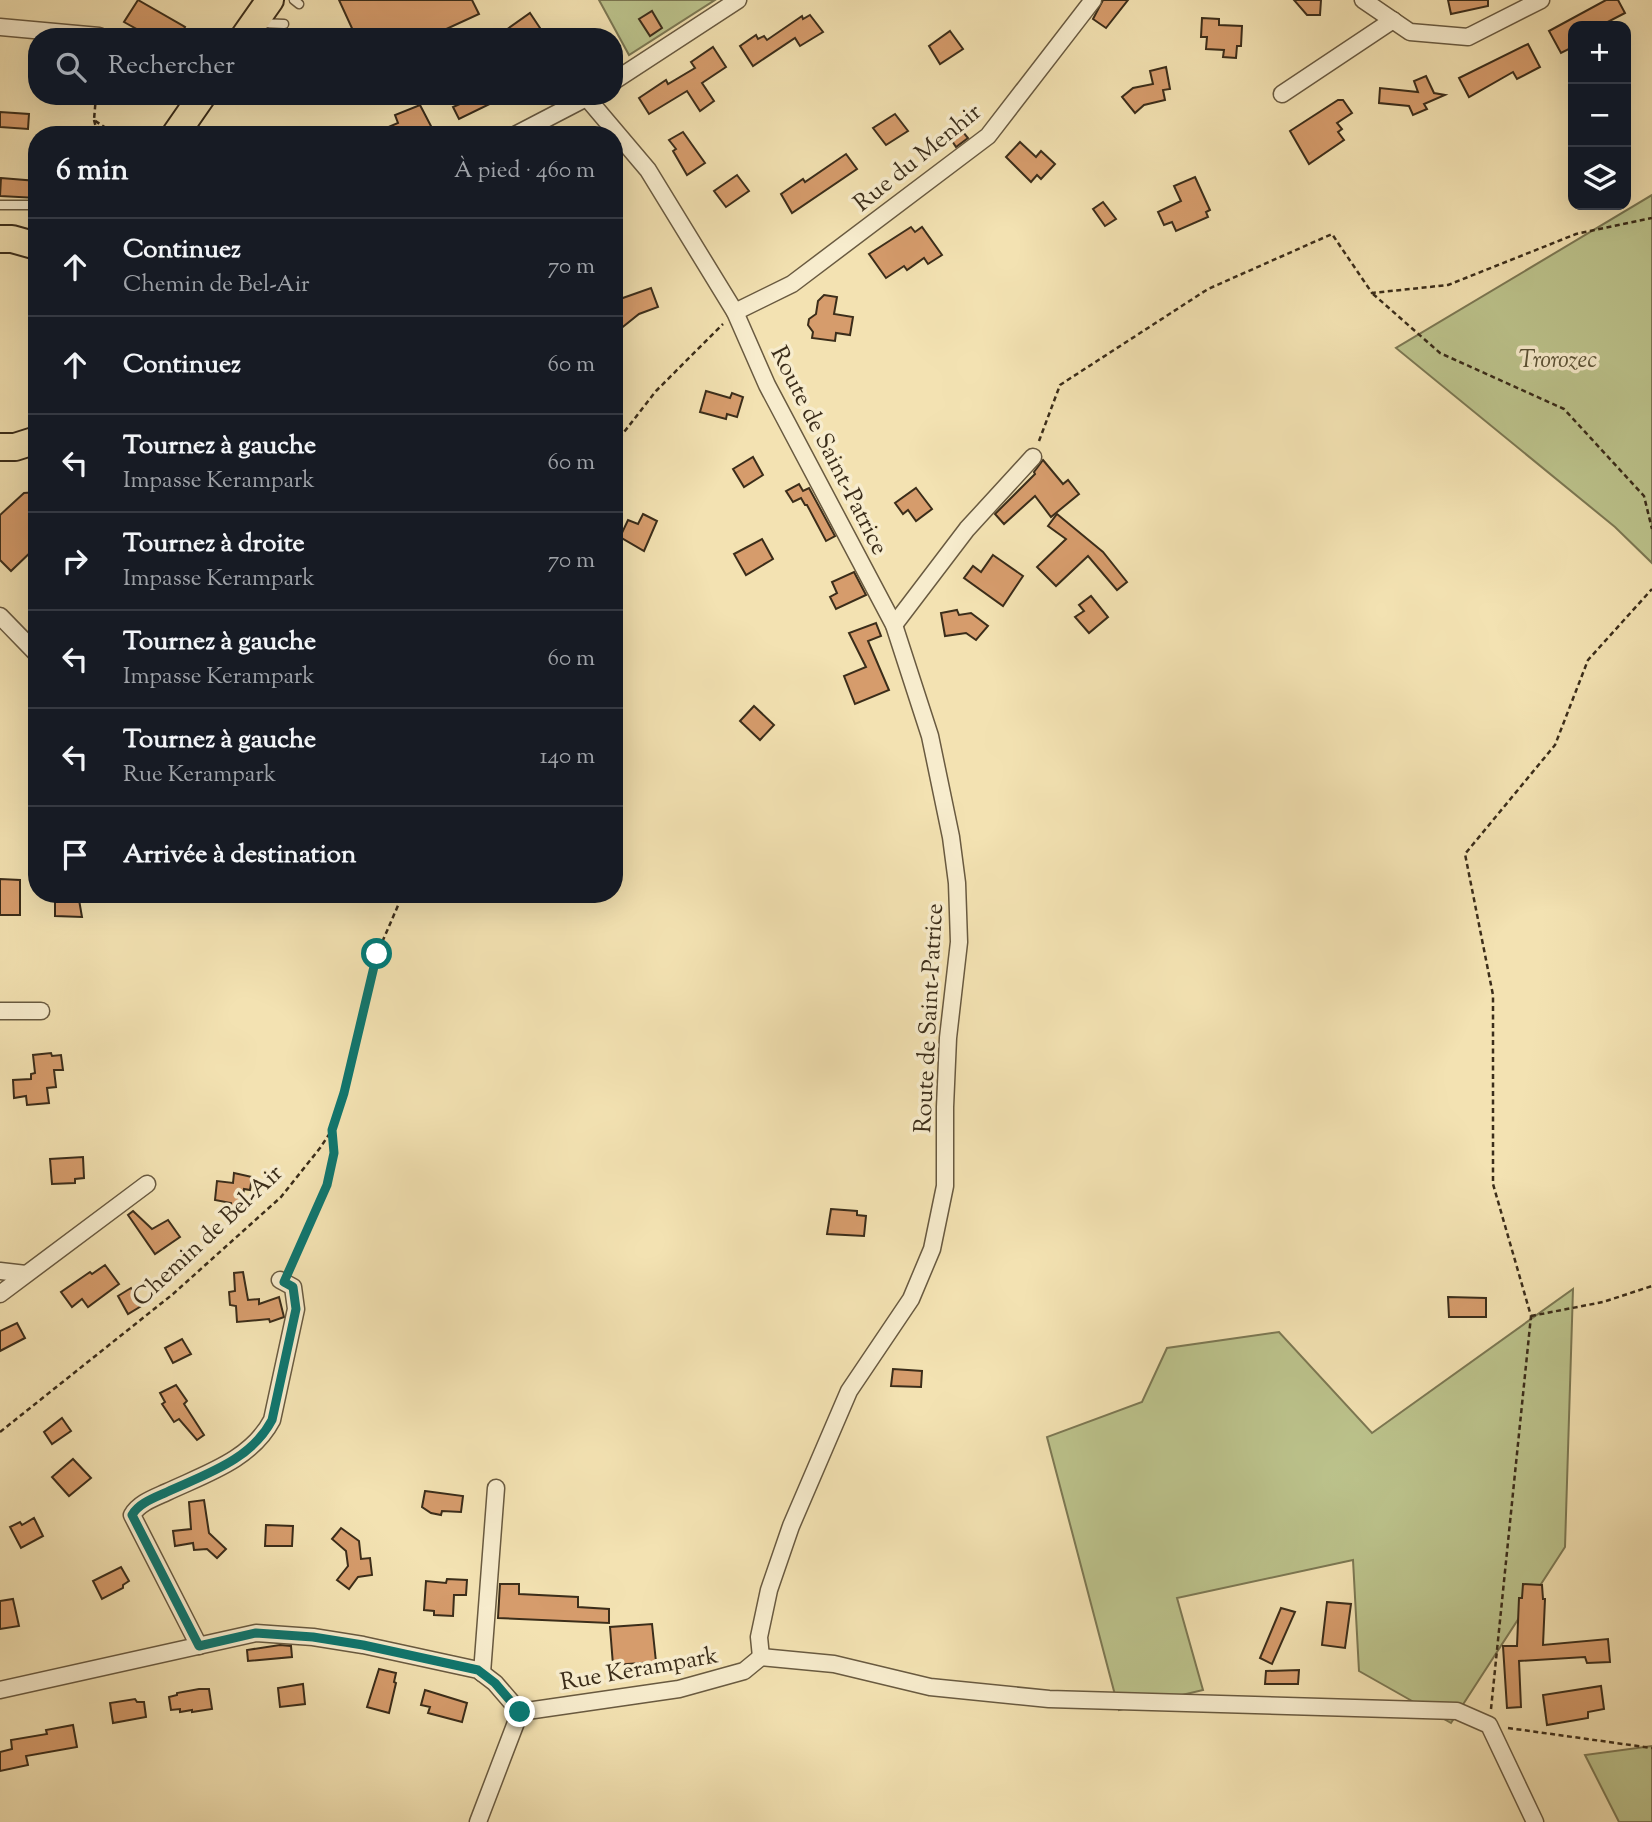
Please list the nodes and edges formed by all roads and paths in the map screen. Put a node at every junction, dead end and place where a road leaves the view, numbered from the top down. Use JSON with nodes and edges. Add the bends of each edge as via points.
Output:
{"nodes":[{"id":1,"x":270,"y":0,"type":"edge"},
{"id":2,"x":738,"y":0,"type":"edge"},
{"id":3,"x":1093,"y":0,"type":"edge"},
{"id":4,"x":1363,"y":0,"type":"edge"},
{"id":5,"x":1541,"y":0,"type":"edge"},
{"id":6,"x":1393,"y":20,"type":"junction"},
{"id":7,"x":284,"y":24,"type":"dead end"},
{"id":8,"x":0,"y":27,"type":"edge"},
{"id":9,"x":250,"y":28,"type":"edge"},
{"id":10,"x":261,"y":28,"type":"edge"},
{"id":11,"x":28,"y":30,"type":"edge"},
{"id":12,"x":623,"y":74,"type":"edge"},
{"id":13,"x":1282,"y":94,"type":"dead end"},
{"id":14,"x":95,"y":105,"type":"edge"},
{"id":15,"x":196,"y":105,"type":"edge"},
{"id":16,"x":573,"y":105,"type":"edge"},
{"id":17,"x":595,"y":105,"type":"edge"},
{"id":18,"x":94,"y":120,"type":"junction"},
{"id":19,"x":96,"y":126,"type":"edge"},
{"id":20,"x":103,"y":126,"type":"edge"},
{"id":21,"x":182,"y":126,"type":"edge"},
{"id":22,"x":533,"y":126,"type":"edge"},
{"id":23,"x":612,"y":126,"type":"edge"},
{"id":24,"x":623,"y":139,"type":"edge"},
{"id":25,"x":0,"y":205,"type":"edge"},
{"id":26,"x":28,"y":205,"type":"edge"},
{"id":27,"x":1652,"y":218,"type":"edge"},
{"id":28,"x":0,"y":239,"type":"edge"},
{"id":29,"x":28,"y":243,"type":"edge"},
{"id":30,"x":1372,"y":293,"type":"junction"},
{"id":31,"x":735,"y":312,"type":"junction"},
{"id":32,"x":623,"y":433,"type":"edge"},
{"id":33,"x":1033,"y":457,"type":"joint"},
{"id":34,"x":1652,"y":493,"type":"edge"},
{"id":35,"x":1644,"y":496,"type":"junction"},
{"id":36,"x":1652,"y":529,"type":"edge"},
{"id":37,"x":1652,"y":589,"type":"edge"},
{"id":38,"x":0,"y":616,"type":"edge"},
{"id":39,"x":894,"y":625,"type":"junction"},
{"id":40,"x":28,"y":645,"type":"edge"},
{"id":41,"x":399,"y":903,"type":"edge"},
{"id":42,"x":0,"y":1011,"type":"edge"},
{"id":43,"x":41,"y":1011,"type":"dead end"},
{"id":44,"x":332,"y":1130,"type":"junction"},
{"id":45,"x":148,"y":1184,"type":"dead end"},
{"id":46,"x":0,"y":1271,"type":"edge"},
{"id":47,"x":26,"y":1274,"type":"junction"},
{"id":48,"x":282,"y":1281,"type":"joint"},
{"id":49,"x":1652,"y":1286,"type":"edge"},
{"id":50,"x":0,"y":1294,"type":"edge"},
{"id":51,"x":1531,"y":1315,"type":"junction"},
{"id":52,"x":0,"y":1432,"type":"edge"},
{"id":53,"x":496,"y":1488,"type":"dead end"},
{"id":54,"x":199,"y":1646,"type":"junction"},
{"id":55,"x":761,"y":1657,"type":"junction"},
{"id":56,"x":482,"y":1674,"type":"junction"},
{"id":57,"x":0,"y":1690,"type":"edge"},
{"id":58,"x":520,"y":1712,"type":"junction"},
{"id":59,"x":1489,"y":1725,"type":"junction"},
{"id":60,"x":1652,"y":1748,"type":"edge"},
{"id":61,"x":478,"y":1822,"type":"edge"},
{"id":62,"x":1535,"y":1822,"type":"edge"}],
"edges":[{"from":1,"to":9,"type":"main road"},
{"from":2,"to":12,"type":"street"},
{"from":3,"to":31,"type":"street","name":"Rue du Menhir","via":[[988,136],[792,284]]},
{"from":4,"to":6,"type":"street"},
{"from":5,"to":6,"type":"street","via":[[1468,37],[1410,32]]},
{"from":6,"to":13,"type":"street"},
{"from":7,"to":10,"type":"lane"},
{"from":8,"to":11,"type":"street"},
{"from":14,"to":18,"type":"path"},
{"from":15,"to":21,"type":"main road"},
{"from":16,"to":22,"type":"street"},
{"from":17,"to":23,"type":"street","name":"Route de Saint-Patrice"},
{"from":18,"to":19,"type":"path"},
{"from":18,"to":20,"type":"path"},
{"from":24,"to":31,"type":"street","name":"Route de Saint-Patrice","via":[[648,170]]},
{"from":25,"to":26,"type":"lane"},
{"from":27,"to":30,"type":"path","via":[[1576,233],[1448,285]]},
{"from":28,"to":29,"type":"main road"},
{"from":30,"to":33,"type":"path","via":[[1332,234],[1208,289],[1060,385]]},
{"from":30,"to":35,"type":"path","via":[[1440,353],[1564,409]]},
{"from":31,"to":32,"type":"path","via":[[656,391]]},
{"from":31,"to":39,"type":"street","name":"Route de Saint-Patrice","via":[[767,385]]},
{"from":33,"to":39,"type":"street","via":[[967,529]]},
{"from":34,"to":35,"type":"path"},
{"from":35,"to":36,"type":"path"},
{"from":37,"to":51,"type":"path","via":[[1588,660],[1555,745],[1465,854],[1493,995],[1493,1184]]},
{"from":38,"to":40,"type":"street"},
{"from":39,"to":55,"type":"street","name":"Route de Saint-Patrice","via":[[930,736],[957,883],[945,1186],[932,1249],[911,1299],[849,1391],[791,1526],[769,1590],[759,1637]]},
{"from":41,"to":44,"type":"path","name":"Chemin de Bel-Air","via":[[377,954]]},
{"from":42,"to":43,"type":"street"},
{"from":44,"to":48,"type":"path","via":[[334,1153],[327,1185]]},
{"from":44,"to":52,"type":"path","name":"Chemin de Bel-Air","via":[[281,1197],[173,1294]]},
{"from":45,"to":47,"type":"street"},
{"from":46,"to":47,"type":"street"},
{"from":47,"to":50,"type":"street"},
{"from":48,"to":54,"type":"street","via":[[293,1287],[296,1309],[272,1420],[264,1435],[229,1463],[150,1499],[132,1515]]},
{"from":49,"to":51,"type":"path","via":[[1603,1302]]},
{"from":51,"to":59,"type":"path"},
{"from":53,"to":56,"type":"street"},
{"from":54,"to":56,"type":"street","via":[[256,1633],[313,1637]]},
{"from":54,"to":57,"type":"street"},
{"from":55,"to":58,"type":"street","name":"Rue Kerampark","via":[[744,1671],[688,1687]]},
{"from":55,"to":59,"type":"street","via":[[834,1664],[930,1687],[1036,1698],[1457,1711]]},
{"from":56,"to":58,"type":"street"},
{"from":58,"to":61,"type":"street"},
{"from":59,"to":60,"type":"path"},
{"from":59,"to":62,"type":"street"}]}
